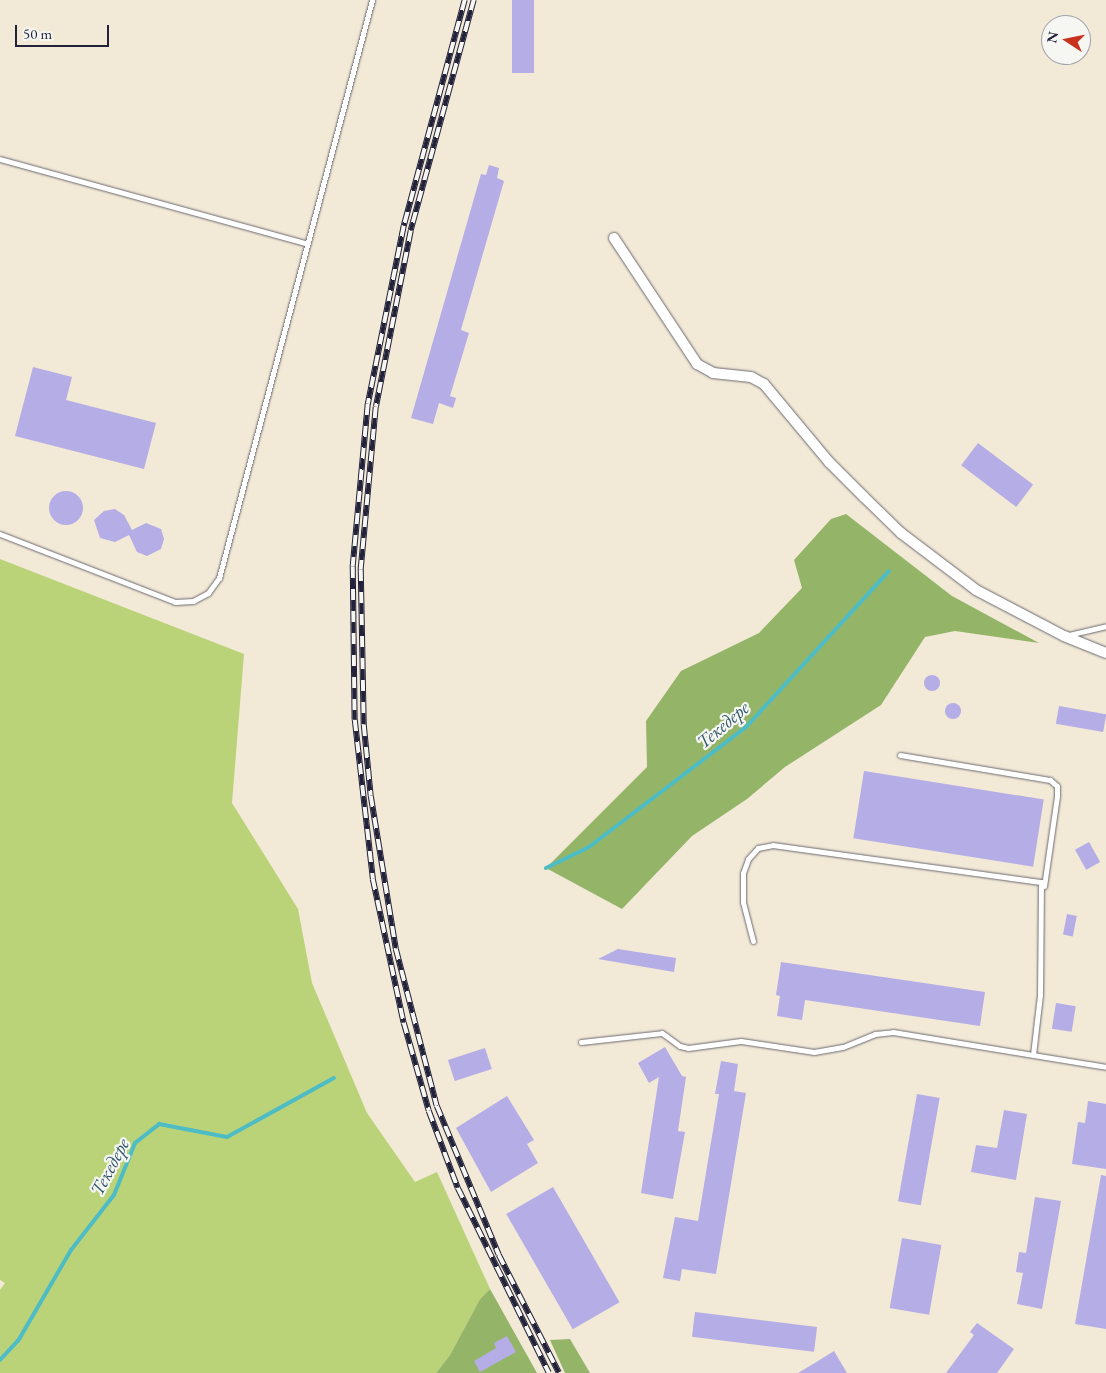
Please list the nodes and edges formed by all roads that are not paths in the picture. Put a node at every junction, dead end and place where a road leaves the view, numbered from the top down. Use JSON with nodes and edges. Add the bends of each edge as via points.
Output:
{"nodes":[{"id":1,"x":372,"y":0,"type":"edge"},
{"id":2,"x":0,"y":159,"type":"edge"},
{"id":3,"x":614,"y":238,"type":"dead end"},
{"id":4,"x":306,"y":243,"type":"junction"},
{"id":5,"x":0,"y":534,"type":"edge"},
{"id":6,"x":1106,"y":626,"type":"edge"},
{"id":7,"x":1064,"y":636,"type":"junction"},
{"id":8,"x":1106,"y":653,"type":"edge"},
{"id":9,"x":900,"y":755,"type":"dead end"},
{"id":10,"x":1044,"y":888,"type":"junction"},
{"id":11,"x":753,"y":941,"type":"dead end"},
{"id":12,"x":581,"y":1042,"type":"dead end"},
{"id":13,"x":1033,"y":1055,"type":"junction"},
{"id":14,"x":1106,"y":1067,"type":"edge"}],
"edges":[{"from":1,"to":4,"type":"lane"},
{"from":2,"to":4,"type":"lane"},
{"from":3,"to":7,"type":"street","via":[[696,364],[713,373],[751,377],[764,384],[829,462],[901,533],[976,590]]},
{"from":4,"to":5,"type":"lane","via":[[219,578],[208,593],[193,601],[175,602]]},
{"from":6,"to":7,"type":"lane"},
{"from":7,"to":8,"type":"street"},
{"from":9,"to":10,"type":"lane","via":[[1050,780],[1056,786],[1058,796]]},
{"from":10,"to":11,"type":"lane","via":[[1041,882],[1032,878],[773,844],[758,848],[748,859],[743,873],[742,902]]},
{"from":10,"to":13,"type":"lane","via":[[1040,995]]},
{"from":12,"to":13,"type":"lane","via":[[662,1033],[688,1048],[741,1041],[814,1052],[892,1032]]},
{"from":13,"to":14,"type":"lane"}]}
